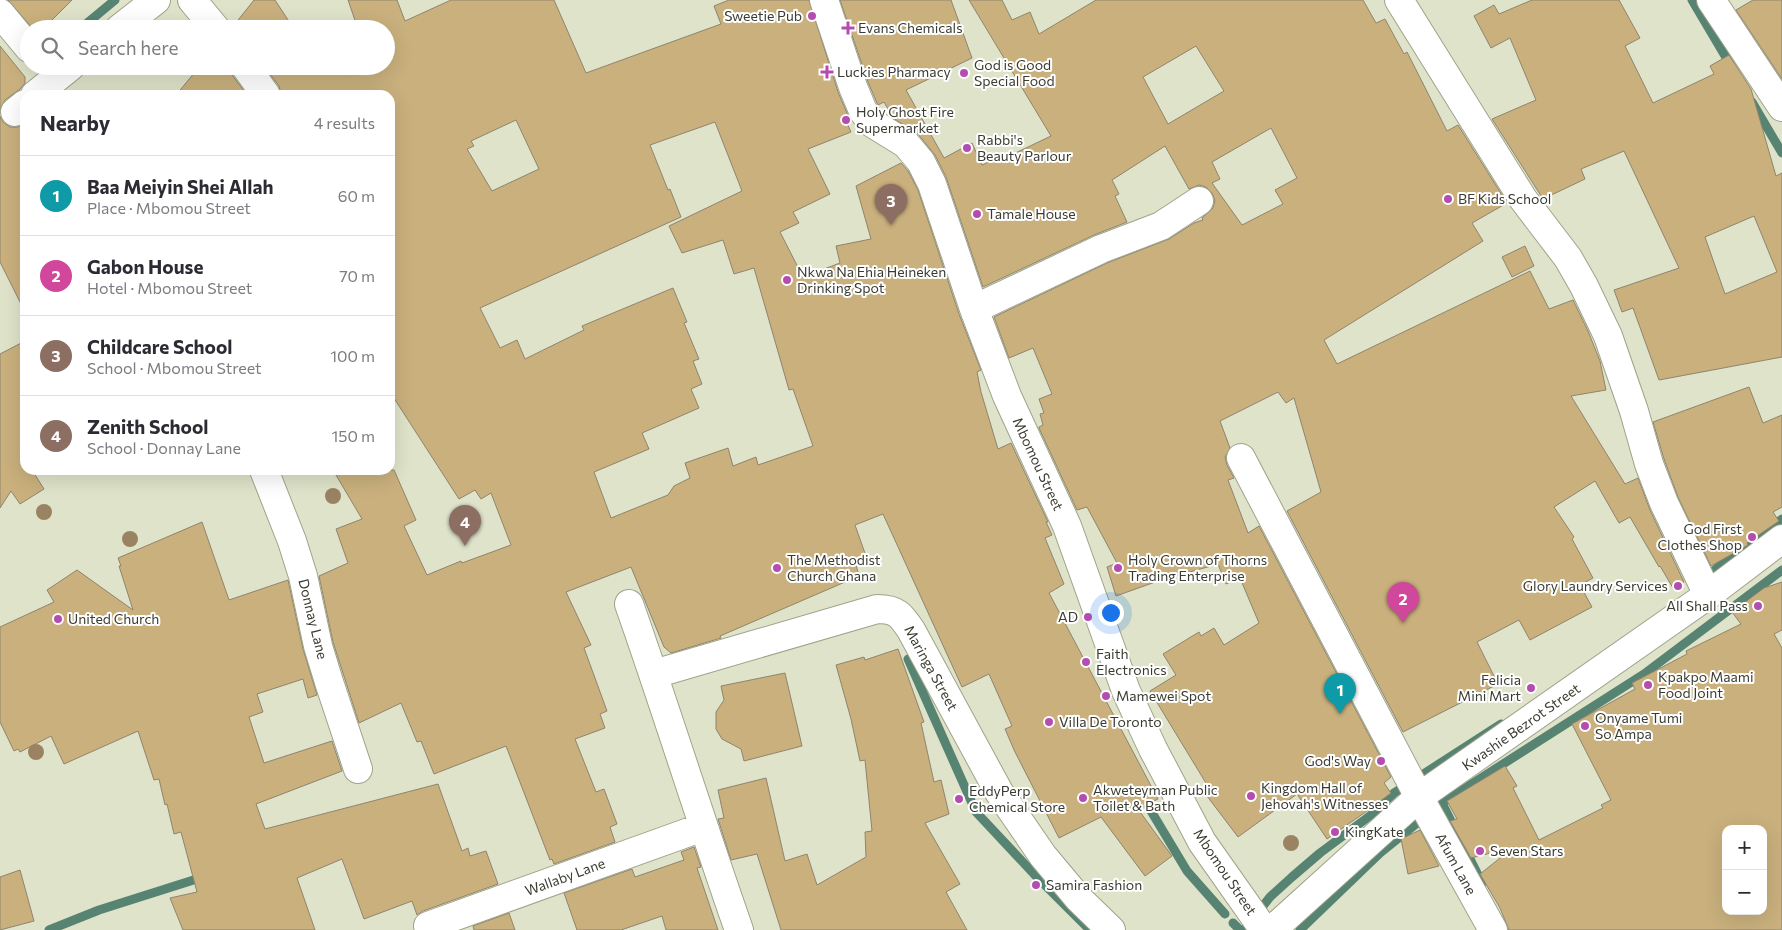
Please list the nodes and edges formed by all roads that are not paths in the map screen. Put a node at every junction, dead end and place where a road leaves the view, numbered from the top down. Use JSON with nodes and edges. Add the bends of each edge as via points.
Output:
{"nodes":[{"id":1,"x":156,"y":0,"type":"edge"},
{"id":2,"x":192,"y":0,"type":"edge"},
{"id":3,"x":824,"y":0,"type":"edge"},
{"id":4,"x":1399,"y":0,"type":"edge"},
{"id":5,"x":1711,"y":0,"type":"edge"},
{"id":6,"x":0,"y":13,"type":"edge"},
{"id":7,"x":130,"y":20,"type":"edge"},
{"id":8,"x":209,"y":20,"type":"edge"},
{"id":9,"x":20,"y":37,"type":"edge"},
{"id":10,"x":252,"y":75,"type":"edge"},
{"id":11,"x":263,"y":90,"type":"edge"},
{"id":12,"x":1782,"y":107,"type":"edge"},
{"id":13,"x":1199,"y":201,"type":"dead end"},
{"id":14,"x":974,"y":309,"type":"junction"},
{"id":15,"x":1240,"y":458,"type":"dead end"},
{"id":16,"x":266,"y":475,"type":"edge"},
{"id":17,"x":1782,"y":539,"type":"edge"},
{"id":18,"x":1708,"y":595,"type":"junction"},
{"id":19,"x":629,"y":604,"type":"dead end"},
{"id":20,"x":654,"y":674,"type":"junction"},
{"id":21,"x":358,"y":769,"type":"dead end"},
{"id":22,"x":1419,"y":797,"type":"junction"},
{"id":23,"x":702,"y":827,"type":"junction"},
{"id":24,"x":428,"y":926,"type":"dead end"},
{"id":25,"x":739,"y":930,"type":"edge"},
{"id":26,"x":1111,"y":930,"type":"edge"},
{"id":27,"x":1264,"y":930,"type":"edge"},
{"id":28,"x":1272,"y":930,"type":"edge"},
{"id":29,"x":1493,"y":930,"type":"edge"}],
"edges":[{"from":1,"to":7,"type":"street"},
{"from":2,"to":8,"type":"street"},
{"from":3,"to":14,"type":"street","name":"Mbomou Street","via":[[863,110],[872,123],[906,144],[921,162],[932,184]]},
{"from":4,"to":18,"type":"street","via":[[1523,199],[1568,258],[1584,286],[1608,336],[1664,503]]},
{"from":5,"to":12,"type":"street"},
{"from":6,"to":9,"type":"street"},
{"from":10,"to":11,"type":"street"},
{"from":13,"to":14,"type":"street","via":[[1162,226],[1101,249]]},
{"from":14,"to":27,"type":"street","name":"Mbomou Street","via":[[1007,396],[1067,526],[1126,691],[1153,749],[1202,842]]},
{"from":15,"to":22,"type":"street"},
{"from":16,"to":21,"type":"street","name":"Donnay Lane","via":[[303,576],[318,646]]},
{"from":17,"to":18,"type":"street","name":"Kwashie Bezrot Street"},
{"from":18,"to":22,"type":"street","name":"Kwashie Bezrot Street"},
{"from":19,"to":20,"type":"street"},
{"from":20,"to":23,"type":"street"},
{"from":20,"to":26,"type":"street","name":"Maringa Street","via":[[877,609],[890,609],[901,616],[911,630],[999,792],[1043,856]]},
{"from":22,"to":28,"type":"street","name":"Kwashie Bezrot Street"},
{"from":22,"to":29,"type":"street","name":"Afum Lane"},
{"from":23,"to":24,"type":"street","name":"Wallaby Lane"},
{"from":23,"to":25,"type":"street"}]}
